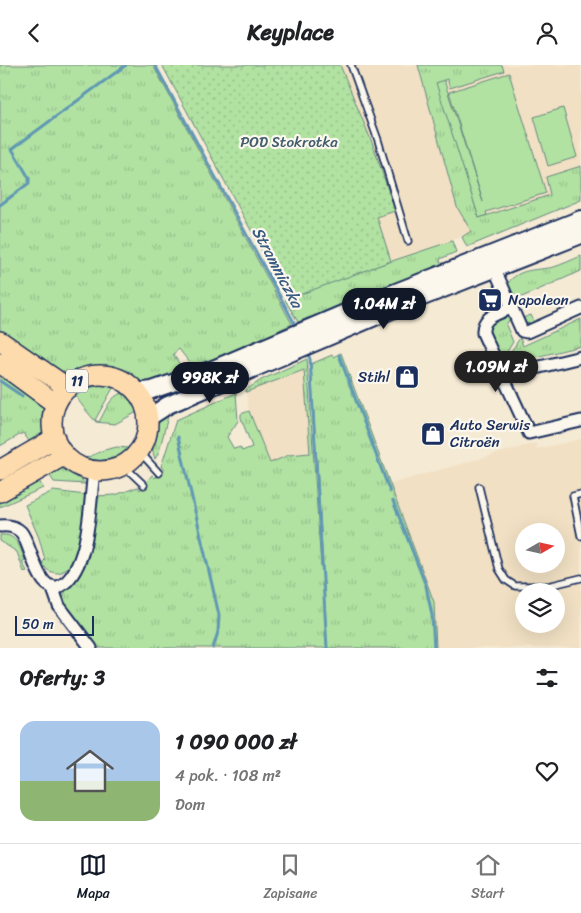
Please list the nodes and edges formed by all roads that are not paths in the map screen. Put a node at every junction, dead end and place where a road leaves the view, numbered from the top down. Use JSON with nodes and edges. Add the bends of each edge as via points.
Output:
{"nodes":[{"id":1,"x":351,"y":65,"type":"edge"},
{"id":2,"x":581,"y":219,"type":"edge"},
{"id":3,"x":581,"y":235,"type":"edge"},
{"id":4,"x":408,"y":241,"type":"dead end"},
{"id":5,"x":495,"y":270,"type":"junction"},
{"id":6,"x":581,"y":308,"type":"edge"},
{"id":7,"x":511,"y":309,"type":"junction"},
{"id":8,"x":302,"y":339,"type":"junction"},
{"id":9,"x":0,"y":341,"type":"edge"},
{"id":10,"x":581,"y":357,"type":"edge"},
{"id":11,"x":0,"y":363,"type":"edge"},
{"id":12,"x":503,"y":376,"type":"junction"},
{"id":13,"x":68,"y":388,"type":"junction"},
{"id":14,"x":137,"y":392,"type":"junction"},
{"id":15,"x":56,"y":404,"type":"junction"},
{"id":16,"x":148,"y":418,"type":"junction"},
{"id":17,"x":581,"y":421,"type":"edge"},
{"id":18,"x":55,"y":438,"type":"junction"},
{"id":19,"x":139,"y":451,"type":"junction"},
{"id":20,"x":65,"y":455,"type":"junction"},
{"id":21,"x":123,"y":465,"type":"junction"},
{"id":22,"x":0,"y":470,"type":"edge"},
{"id":23,"x":94,"y":470,"type":"junction"},
{"id":24,"x":158,"y":473,"type":"dead end"},
{"id":25,"x":144,"y":485,"type":"dead end"},
{"id":26,"x":479,"y":487,"type":"dead end"},
{"id":27,"x":0,"y":491,"type":"edge"},
{"id":28,"x":581,"y":494,"type":"edge"},
{"id":29,"x":0,"y":526,"type":"edge"},
{"id":30,"x":581,"y":537,"type":"edge"},
{"id":31,"x":581,"y":578,"type":"edge"},
{"id":32,"x":52,"y":586,"type":"junction"},
{"id":33,"x":91,"y":648,"type":"edge"}],
"edges":[{"from":1,"to":4,"type":"lane","via":[[378,140]]},
{"from":2,"to":8,"type":"main road"},
{"from":3,"to":5,"type":"main road"},
{"from":5,"to":7,"type":"street"},
{"from":5,"to":8,"type":"main road"},
{"from":6,"to":7,"type":"street","via":[[527,332],[519,327]]},
{"from":7,"to":12,"type":"street","via":[[487,319],[483,327]]},
{"from":8,"to":14,"type":"main road","via":[[152,390]]},
{"from":8,"to":16,"type":"main road"},
{"from":9,"to":13,"type":"main road","number":"11"},
{"from":10,"to":12,"type":"street"},
{"from":11,"to":15,"type":"main road","number":"11"},
{"from":12,"to":17,"type":"street","via":[[529,433]]},
{"from":13,"to":14,"type":"main road","number":"11","via":[[83,378],[101,375],[118,378]]},
{"from":13,"to":15,"type":"main road","number":"11"},
{"from":14,"to":16,"type":"main road"},
{"from":15,"to":18,"type":"main road","number":"11","via":[[52,421]]},
{"from":16,"to":19,"type":"main road","via":[[146,437]]},
{"from":18,"to":20,"type":"main road","number":"11"},
{"from":18,"to":22,"type":"main road"},
{"from":19,"to":21,"type":"main road"},
{"from":19,"to":24,"type":"lane"},
{"from":20,"to":23,"type":"main road","number":"11","via":[[78,465]]},
{"from":20,"to":27,"type":"main road"},
{"from":21,"to":23,"type":"main road","via":[[109,470]]},
{"from":21,"to":25,"type":"lane"},
{"from":23,"to":32,"type":"street","via":[[80,560],[66,581]]},
{"from":26,"to":31,"type":"lane","via":[[499,569],[506,580],[516,586],[548,586]]},
{"from":28,"to":30,"type":"lane","via":[[573,496]]},
{"from":29,"to":32,"type":"street","via":[[12,526],[22,533],[42,580]]},
{"from":32,"to":33,"type":"street","via":[[59,606]]}]}
